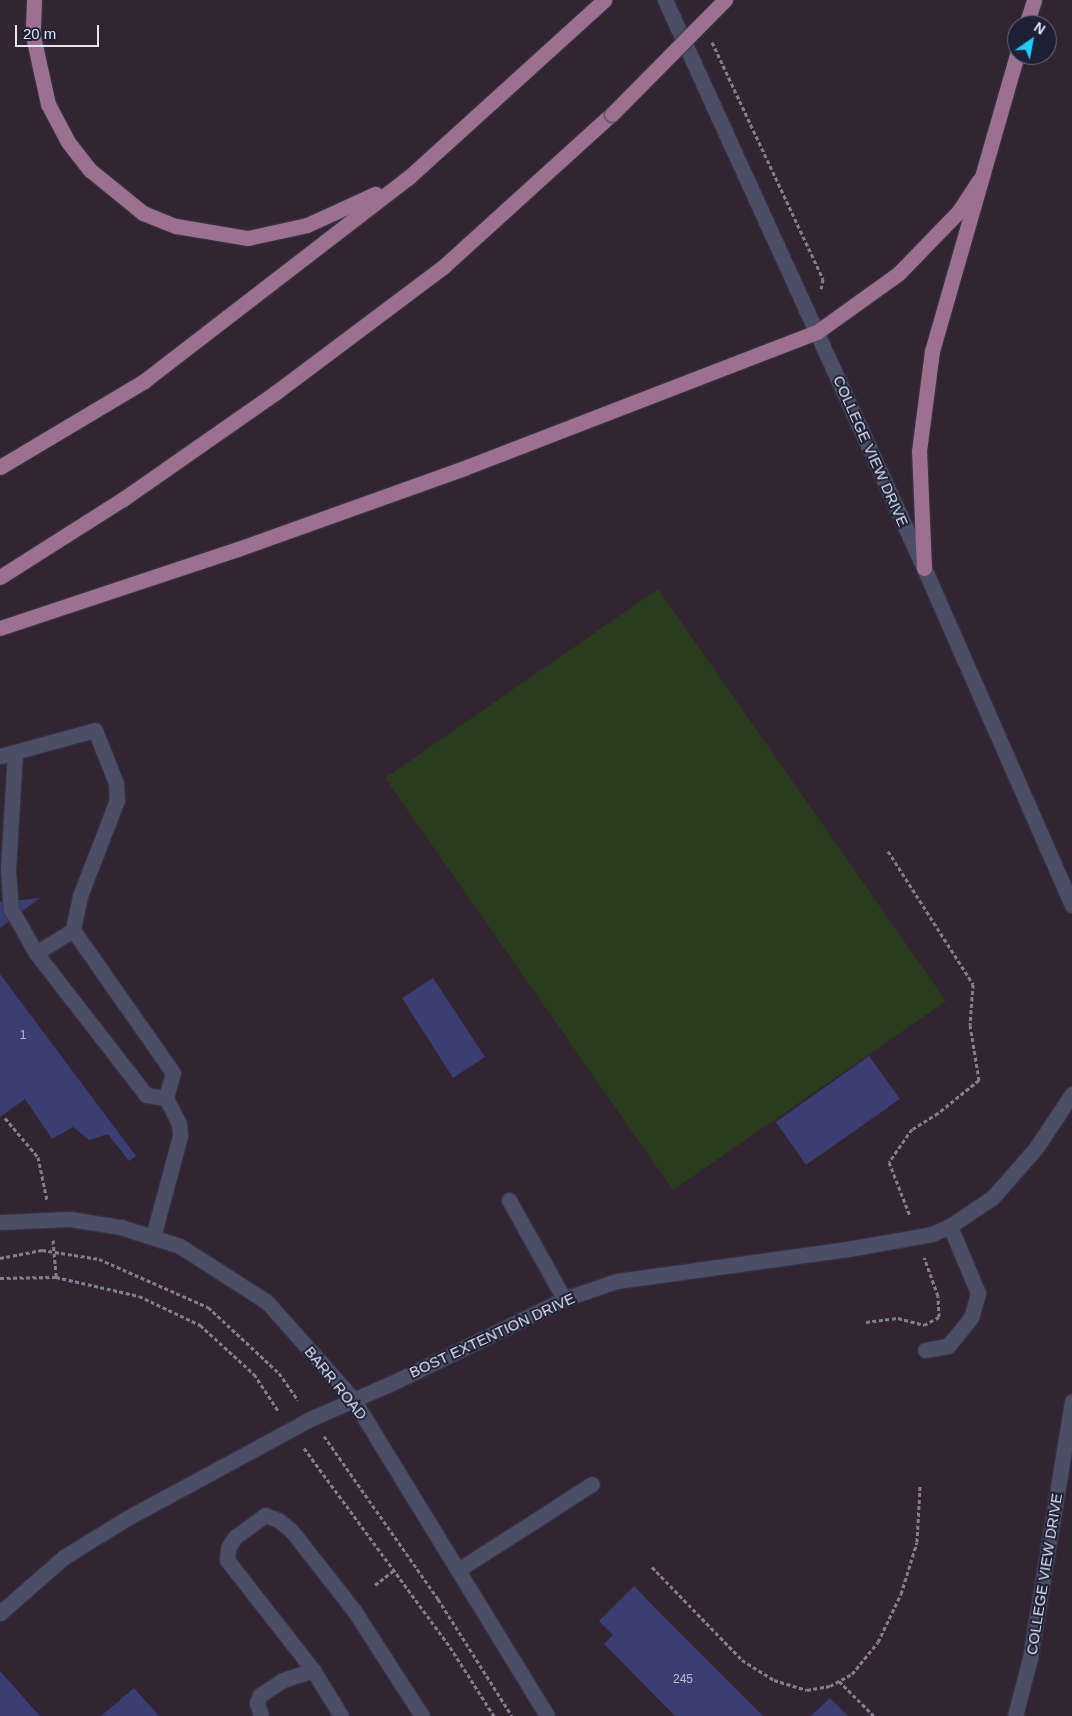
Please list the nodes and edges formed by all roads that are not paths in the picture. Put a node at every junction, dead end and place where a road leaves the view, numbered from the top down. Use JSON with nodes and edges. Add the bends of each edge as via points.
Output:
{"nodes":[{"id":1,"x":34,"y":0,"type":"edge"},
{"id":2,"x":604,"y":0,"type":"edge"},
{"id":3,"x":665,"y":0,"type":"edge"},
{"id":4,"x":725,"y":0,"type":"edge"},
{"id":5,"x":1034,"y":0,"type":"edge"},
{"id":6,"x":1029,"y":15,"type":"edge"},
{"id":7,"x":1014,"y":65,"type":"edge"},
{"id":8,"x":408,"y":178,"type":"junction"},
{"id":9,"x":979,"y":180,"type":"junction"},
{"id":10,"x":817,"y":332,"type":"junction"},
{"id":11,"x":0,"y":467,"type":"edge"},
{"id":12,"x":924,"y":568,"type":"junction"},
{"id":13,"x":0,"y":577,"type":"edge"},
{"id":14,"x":0,"y":628,"type":"edge"},
{"id":15,"x":15,"y":752,"type":"junction"},
{"id":16,"x":0,"y":756,"type":"edge"},
{"id":17,"x":1072,"y":905,"type":"edge"},
{"id":18,"x":73,"y":930,"type":"junction"},
{"id":19,"x":36,"y":953,"type":"junction"},
{"id":20,"x":1072,"y":1094,"type":"edge"},
{"id":21,"x":166,"y":1098,"type":"junction"},
{"id":22,"x":510,"y":1200,"type":"dead end"},
{"id":23,"x":0,"y":1222,"type":"edge"},
{"id":24,"x":950,"y":1226,"type":"junction"},
{"id":25,"x":153,"y":1237,"type":"junction"},
{"id":26,"x":564,"y":1298,"type":"junction"},
{"id":27,"x":925,"y":1350,"type":"dead end"},
{"id":28,"x":353,"y":1399,"type":"junction"},
{"id":29,"x":1072,"y":1401,"type":"edge"},
{"id":30,"x":592,"y":1484,"type":"dead end"},
{"id":31,"x":458,"y":1570,"type":"junction"},
{"id":32,"x":0,"y":1612,"type":"edge"},
{"id":33,"x":313,"y":1670,"type":"junction"},
{"id":34,"x":262,"y":1716,"type":"edge"},
{"id":35,"x":341,"y":1716,"type":"edge"},
{"id":36,"x":422,"y":1716,"type":"edge"},
{"id":37,"x":547,"y":1716,"type":"edge"},
{"id":38,"x":1015,"y":1716,"type":"edge"}],
"edges":[{"from":1,"to":8,"type":"main road","via":[[33,36],[48,104],[68,142],[90,170],[143,214],[176,226],[248,238],[307,225]]},
{"from":2,"to":8,"type":"main road"},
{"from":3,"to":10,"type":"street","name":"COLLEGE VIEW DRIVE"},
{"from":4,"to":13,"type":"main road","bridge":true,"via":[[612,114],[442,267],[131,493]]},
{"from":5,"to":6,"type":"main road"},
{"from":7,"to":9,"type":"main road"},
{"from":8,"to":11,"type":"main road","via":[[144,381]]},
{"from":9,"to":10,"type":"main road","via":[[960,211],[899,273]]},
{"from":9,"to":12,"type":"main road","via":[[932,351],[919,451]]},
{"from":10,"to":12,"type":"street","name":"COLLEGE VIEW DRIVE"},
{"from":10,"to":14,"type":"main road","via":[[472,465],[238,549]]},
{"from":12,"to":17,"type":"street","name":"COLLEGE VIEW DRIVE"},
{"from":15,"to":16,"type":"street"},
{"from":15,"to":18,"type":"street","via":[[95,730],[116,783],[117,800],[80,896]]},
{"from":15,"to":19,"type":"street","via":[[7,891],[11,909]]},
{"from":18,"to":19,"type":"street"},
{"from":18,"to":21,"type":"street","via":[[173,1073]]},
{"from":19,"to":21,"type":"street","via":[[146,1094]]},
{"from":20,"to":24,"type":"street","name":"BOST EXTENTION DRIVE","via":[[1036,1148],[993,1196]]},
{"from":21,"to":25,"type":"street","via":[[175,1112],[180,1136]]},
{"from":22,"to":26,"type":"street"},
{"from":23,"to":25,"type":"street","name":"BARR ROAD","via":[[50,1219],[94,1222]]},
{"from":24,"to":26,"type":"street","name":"BOST EXTENTION DRIVE","via":[[848,1249],[617,1281]]},
{"from":24,"to":27,"type":"street","via":[[978,1293],[971,1318],[948,1346]]},
{"from":25,"to":28,"type":"street","name":"BARR ROAD","via":[[180,1246],[267,1302]]},
{"from":26,"to":28,"type":"street","name":"BOST EXTENTION DRIVE"},
{"from":28,"to":31,"type":"street","name":"BARR ROAD"},
{"from":28,"to":32,"type":"street","name":"BOST EXTENTION DRIVE","via":[[129,1517],[64,1557]]},
{"from":29,"to":38,"type":"street","name":"COLLEGE VIEW DRIVE","via":[[1030,1658]]},
{"from":30,"to":31,"type":"street"},
{"from":31,"to":37,"type":"street","name":"BARR ROAD"},
{"from":33,"to":34,"type":"street","via":[[283,1680],[260,1694],[256,1703]]},
{"from":33,"to":35,"type":"street"},
{"from":33,"to":36,"type":"street","via":[[227,1560],[228,1548],[236,1538],[265,1515],[278,1520],[297,1537],[355,1612]]}]}
